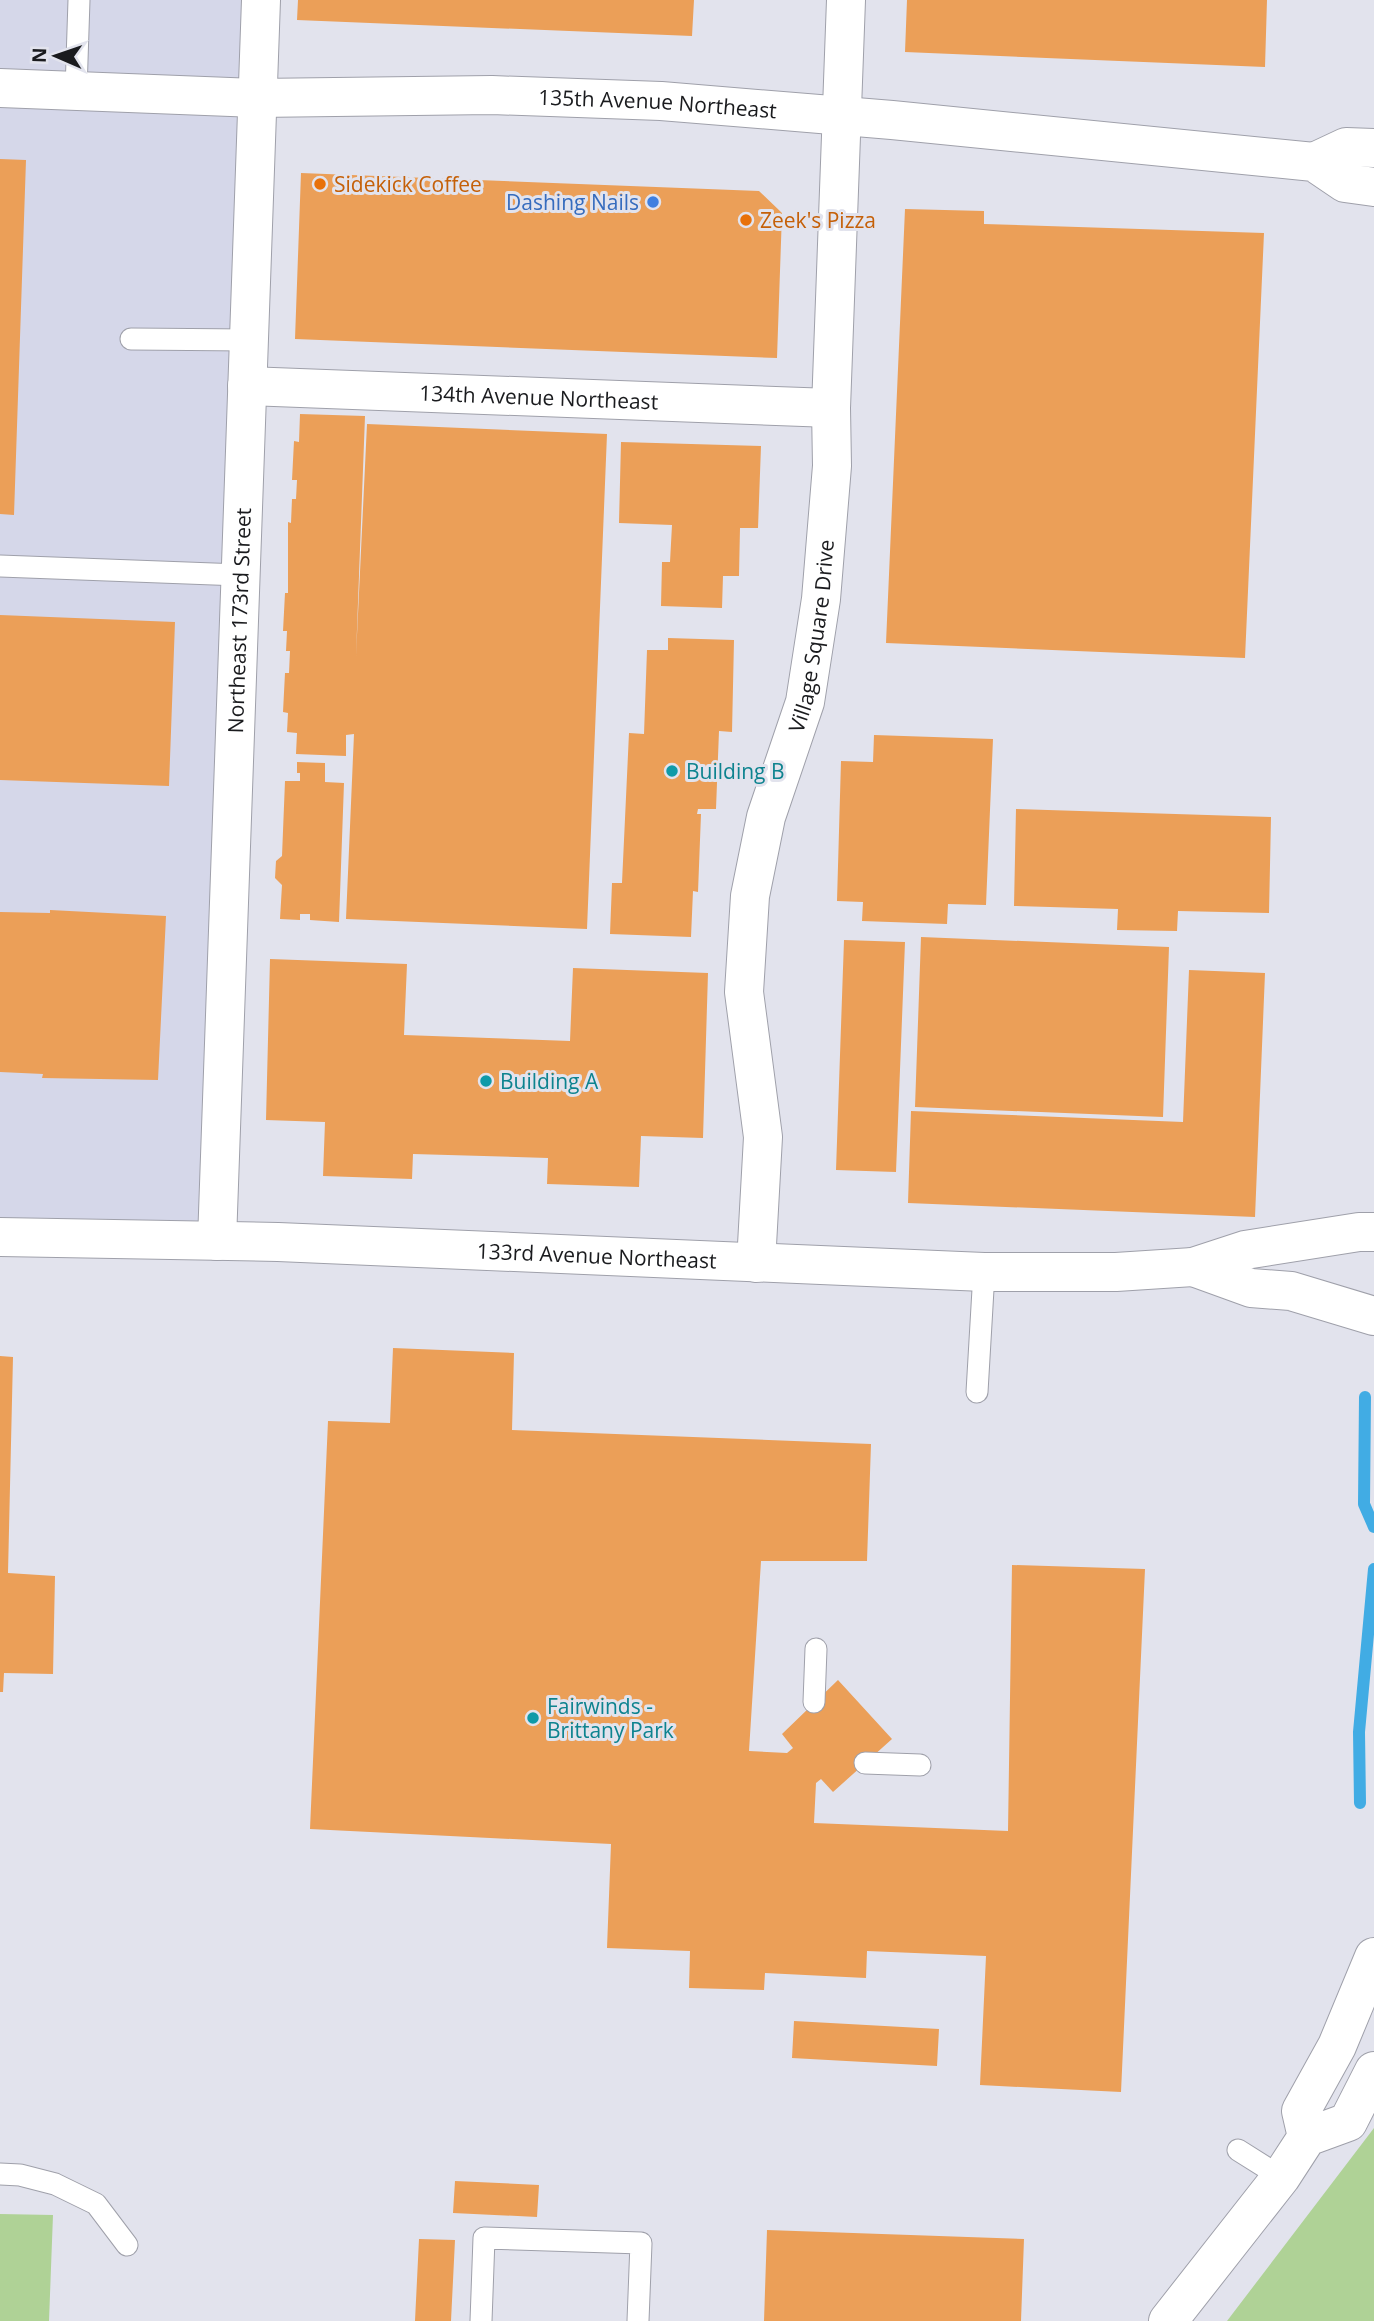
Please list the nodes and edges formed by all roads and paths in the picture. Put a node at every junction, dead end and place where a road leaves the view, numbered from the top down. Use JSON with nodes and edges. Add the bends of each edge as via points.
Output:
{"nodes":[{"id":1,"x":79,"y":0,"type":"edge"},
{"id":2,"x":261,"y":0,"type":"edge"},
{"id":3,"x":846,"y":0,"type":"edge"},
{"id":4,"x":0,"y":88,"type":"edge"},
{"id":5,"x":76,"y":91,"type":"junction"},
{"id":6,"x":257,"y":99,"type":"junction"},
{"id":7,"x":842,"y":116,"type":"junction"},
{"id":8,"x":1374,"y":148,"type":"edge"},
{"id":9,"x":1314,"y":162,"type":"junction"},
{"id":10,"x":1374,"y":187,"type":"edge"},
{"id":11,"x":131,"y":339,"type":"dead end"},
{"id":12,"x":248,"y":340,"type":"junction"},
{"id":13,"x":247,"y":386,"type":"junction"},
{"id":14,"x":831,"y":408,"type":"junction"},
{"id":15,"x":0,"y":566,"type":"edge"},
{"id":16,"x":240,"y":575,"type":"junction"},
{"id":17,"x":1374,"y":1232,"type":"edge"},
{"id":18,"x":0,"y":1237,"type":"edge"},
{"id":19,"x":217,"y":1241,"type":"junction"},
{"id":20,"x":756,"y":1263,"type":"junction"},
{"id":21,"x":1193,"y":1267,"type":"junction"},
{"id":22,"x":984,"y":1272,"type":"junction"},
{"id":23,"x":1374,"y":1316,"type":"edge"},
{"id":24,"x":977,"y":1391,"type":"dead end"},
{"id":25,"x":816,"y":1649,"type":"dead end"},
{"id":26,"x":814,"y":1702,"type":"dead end"},
{"id":27,"x":865,"y":1763,"type":"dead end"},
{"id":28,"x":920,"y":1765,"type":"dead end"},
{"id":29,"x":1374,"y":1956,"type":"edge"},
{"id":30,"x":1374,"y":2071,"type":"edge"},
{"id":31,"x":1307,"y":2137,"type":"junction"},
{"id":32,"x":1238,"y":2150,"type":"dead end"},
{"id":33,"x":0,"y":2174,"type":"edge"},
{"id":34,"x":1281,"y":2177,"type":"junction"},
{"id":35,"x":127,"y":2245,"type":"dead end"},
{"id":36,"x":481,"y":2321,"type":"edge"},
{"id":37,"x":638,"y":2321,"type":"edge"},
{"id":38,"x":1168,"y":2321,"type":"edge"}],
"edges":[{"from":1,"to":5,"type":"lane"},
{"from":2,"to":6,"type":"street","name":"Northeast 173rd Street"},
{"from":3,"to":7,"type":"street","name":"Village Square Drive"},
{"from":4,"to":5,"type":"street","name":"135th Avenue Northeast"},
{"from":5,"to":6,"type":"street","name":"135th Avenue Northeast"},
{"from":6,"to":7,"type":"street","name":"135th Avenue Northeast","via":[[492,95]]},
{"from":6,"to":12,"type":"street","name":"Northeast 173rd Street"},
{"from":7,"to":9,"type":"street","name":"135th Avenue Northeast"},
{"from":7,"to":14,"type":"street","name":"Village Square Drive"},
{"from":8,"to":9,"type":"street","via":[[1346,147]]},
{"from":9,"to":10,"type":"street","name":"135th Avenue Northeast","via":[[1345,183]]},
{"from":11,"to":12,"type":"lane"},
{"from":12,"to":13,"type":"street","name":"Northeast 173rd Street"},
{"from":13,"to":14,"type":"street","name":"134th Avenue Northeast"},
{"from":13,"to":16,"type":"street","name":"Northeast 173rd Street"},
{"from":14,"to":20,"type":"street","name":"Village Square Drive","via":[[832,466],[821,599],[805,702],[766,817],[750,896],[744,992],[763,1137]]},
{"from":15,"to":16,"type":"lane"},
{"from":16,"to":19,"type":"street","name":"Northeast 173rd Street"},
{"from":17,"to":21,"type":"street","name":"133rd Avenue Northeast","via":[[1245,1250]]},
{"from":18,"to":19,"type":"street","name":"133rd Avenue Northeast"},
{"from":19,"to":20,"type":"street","name":"133rd Avenue Northeast"},
{"from":20,"to":22,"type":"street","name":"133rd Avenue Northeast"},
{"from":21,"to":22,"type":"street","name":"133rd Avenue Northeast"},
{"from":21,"to":23,"type":"street","name":"133rd Avenue Northeast","via":[[1251,1288],[1292,1291]]},
{"from":22,"to":24,"type":"lane"},
{"from":25,"to":26,"type":"lane"},
{"from":27,"to":28,"type":"lane"},
{"from":29,"to":31,"type":"street","via":[[1337,2046],[1301,2111]]},
{"from":30,"to":31,"type":"street","via":[[1348,2122]]},
{"from":31,"to":34,"type":"street"},
{"from":32,"to":34,"type":"lane"},
{"from":33,"to":35,"type":"lane","via":[[55,2184],[96,2204]]},
{"from":34,"to":38,"type":"street"},
{"from":36,"to":37,"type":"lane","via":[[484,2238],[641,2243]]}]}
